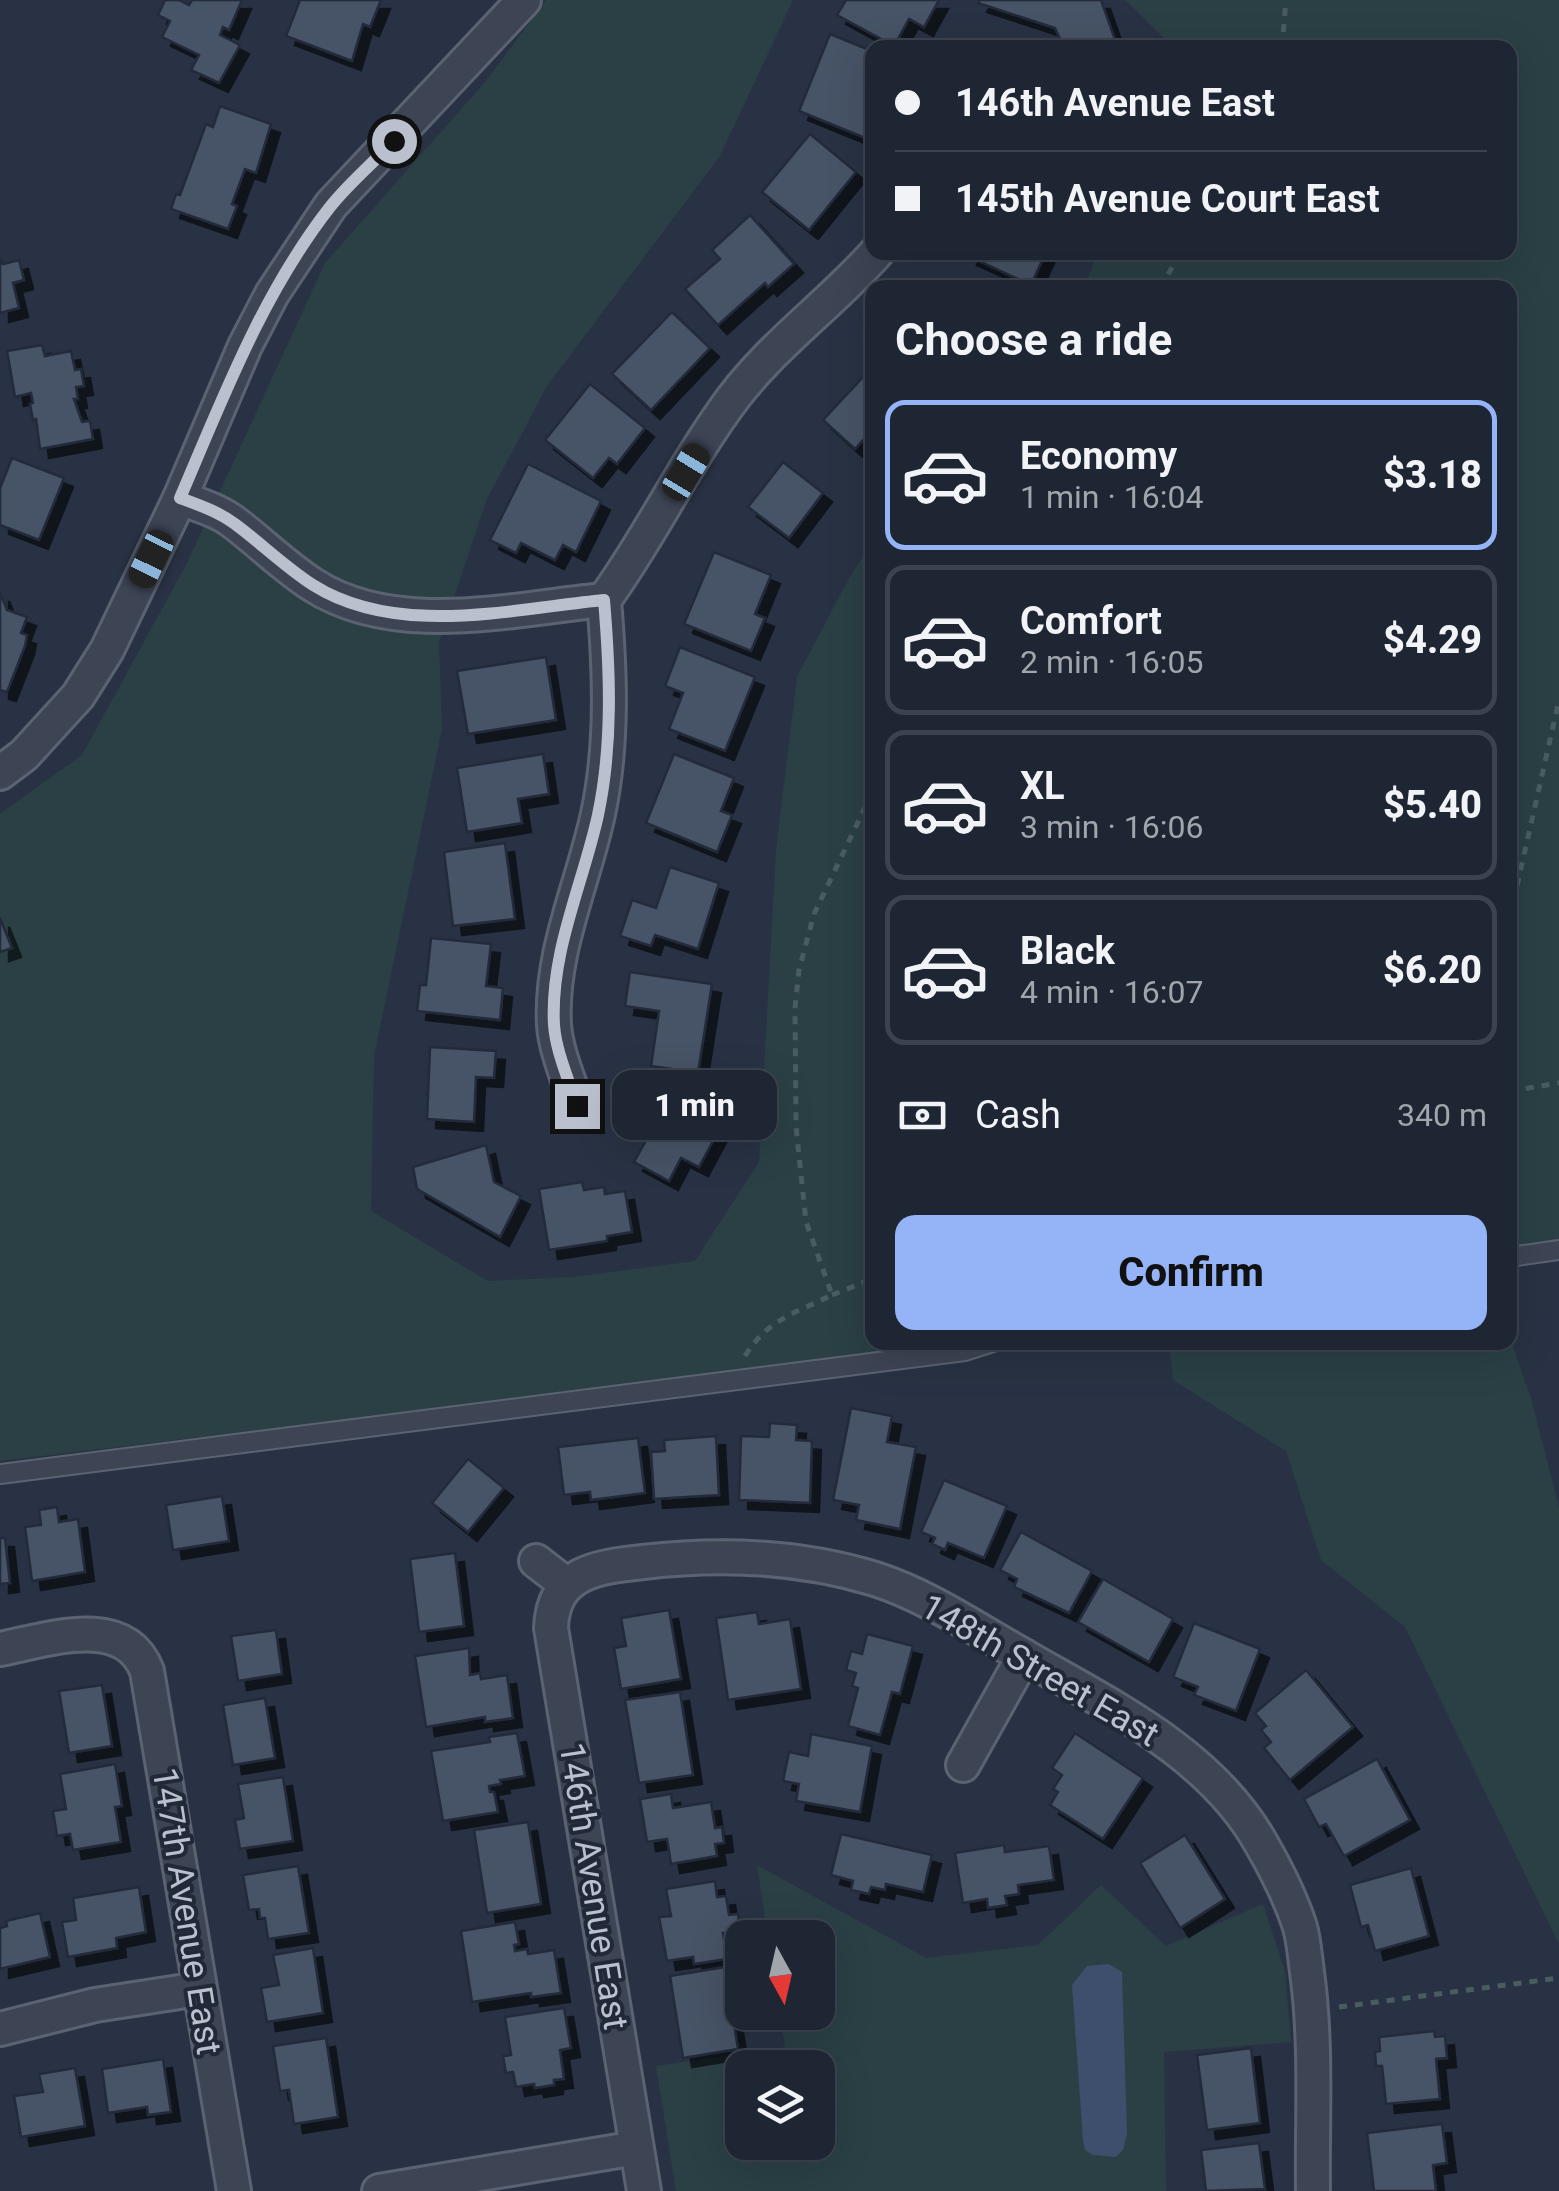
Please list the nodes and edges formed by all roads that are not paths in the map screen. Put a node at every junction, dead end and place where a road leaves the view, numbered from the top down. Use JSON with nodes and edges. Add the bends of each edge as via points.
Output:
{"nodes":[{"id":1,"x":524,"y":0,"type":"edge"},
{"id":2,"x":869,"y":260,"type":"edge"},
{"id":3,"x":180,"y":498,"type":"junction"},
{"id":4,"x":604,"y":600,"type":"junction"},
{"id":5,"x":0,"y":773,"type":"edge"},
{"id":6,"x":577,"y":1106,"type":"dead end"},
{"id":7,"x":1559,"y":1250,"type":"edge"},
{"id":8,"x":1517,"y":1255,"type":"edge"},
{"id":9,"x":967,"y":1350,"type":"edge"},
{"id":10,"x":0,"y":1474,"type":"edge"},
{"id":11,"x":536,"y":1560,"type":"dead end"},
{"id":12,"x":567,"y":1584,"type":"junction"},
{"id":13,"x":0,"y":1648,"type":"edge"},
{"id":14,"x":1024,"y":1656,"type":"junction"},
{"id":15,"x":963,"y":1765,"type":"dead end"},
{"id":16,"x":199,"y":1989,"type":"junction"},
{"id":17,"x":0,"y":2028,"type":"edge"},
{"id":18,"x":636,"y":2148,"type":"junction"},
{"id":19,"x":234,"y":2191,"type":"edge"},
{"id":20,"x":379,"y":2191,"type":"edge"},
{"id":21,"x":644,"y":2191,"type":"edge"},
{"id":22,"x":1313,"y":2191,"type":"edge"}],
"edges":[{"from":1,"to":3,"type":"street","via":[[331,205],[272,294]]},
{"from":2,"to":4,"type":"street","via":[[774,349],[723,410]]},
{"from":3,"to":4,"type":"street","via":[[233,522],[279,562],[347,604],[424,615]]},
{"from":3,"to":5,"type":"street","via":[[78,696]]},
{"from":4,"to":6,"type":"street","via":[[610,670],[604,775],[554,997],[554,1028]]},
{"from":7,"to":8,"type":"lane"},
{"from":9,"to":10,"type":"lane"},
{"from":11,"to":12,"type":"street"},
{"from":12,"to":14,"type":"street","name":"148th Street East","via":[[592,1569],[686,1557],[820,1567],[930,1602]]},
{"from":12,"to":18,"type":"street","name":"146th Avenue East","via":[[551,1628]]},
{"from":13,"to":16,"type":"street","name":"147th Avenue East","via":[[102,1634],[142,1657]]},
{"from":14,"to":15,"type":"street"},
{"from":14,"to":22,"type":"street","name":"148th Street East","via":[[1128,1715],[1215,1783],[1241,1812],[1276,1872],[1301,1930],[1311,2011]]},
{"from":16,"to":17,"type":"street"},
{"from":16,"to":19,"type":"street","name":"147th Avenue East"},
{"from":18,"to":20,"type":"street"},
{"from":18,"to":21,"type":"street","name":"146th Avenue East"}]}
